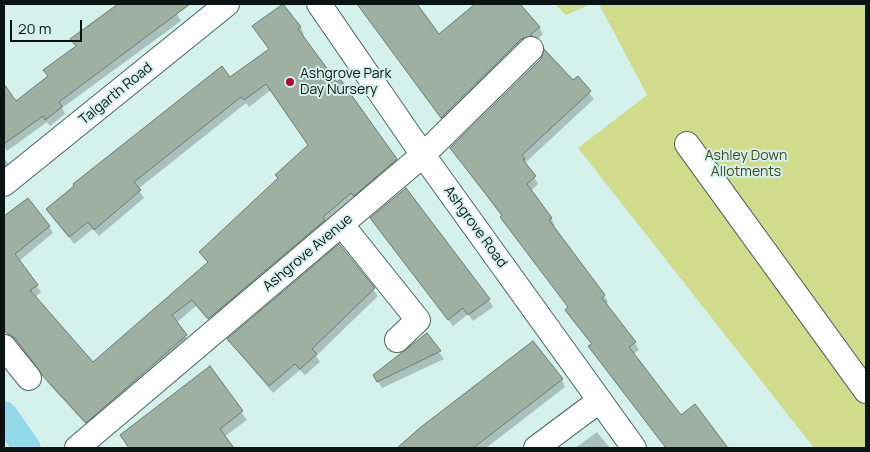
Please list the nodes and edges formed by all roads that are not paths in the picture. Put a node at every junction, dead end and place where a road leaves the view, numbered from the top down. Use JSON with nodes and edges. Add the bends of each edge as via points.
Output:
{"nodes":[{"id":1,"x":227,"y":4,"type":"edge"},
{"id":2,"x":319,"y":4,"type":"edge"},
{"id":3,"x":531,"y":49,"type":"dead end"},
{"id":4,"x":687,"y":144,"type":"dead end"},
{"id":5,"x":423,"y":155,"type":"junction"},
{"id":6,"x":4,"y":184,"type":"edge"},
{"id":7,"x":342,"y":224,"type":"junction"},
{"id":8,"x":397,"y":340,"type":"dead end"},
{"id":9,"x":4,"y":347,"type":"edge"},
{"id":10,"x":29,"y":378,"type":"dead end"},
{"id":11,"x":866,"y":392,"type":"edge"},
{"id":12,"x":599,"y":401,"type":"junction"},
{"id":13,"x":77,"y":448,"type":"edge"},
{"id":14,"x":536,"y":448,"type":"edge"},
{"id":15,"x":634,"y":448,"type":"edge"}],
"edges":[{"from":1,"to":6,"type":"street","name":"Talgarth Road"},
{"from":2,"to":5,"type":"street","name":"Ashgrove Road"},
{"from":3,"to":5,"type":"street","name":"Ashgrove Avenue"},
{"from":4,"to":11,"type":"street"},
{"from":5,"to":7,"type":"street","name":"Ashgrove Avenue"},
{"from":5,"to":12,"type":"street","name":"Ashgrove Road"},
{"from":7,"to":8,"type":"street","via":[[418,320]]},
{"from":7,"to":13,"type":"street","name":"Ashgrove Avenue"},
{"from":9,"to":10,"type":"street"},
{"from":12,"to":14,"type":"street"},
{"from":12,"to":15,"type":"street","name":"Ashgrove Road"}]}
